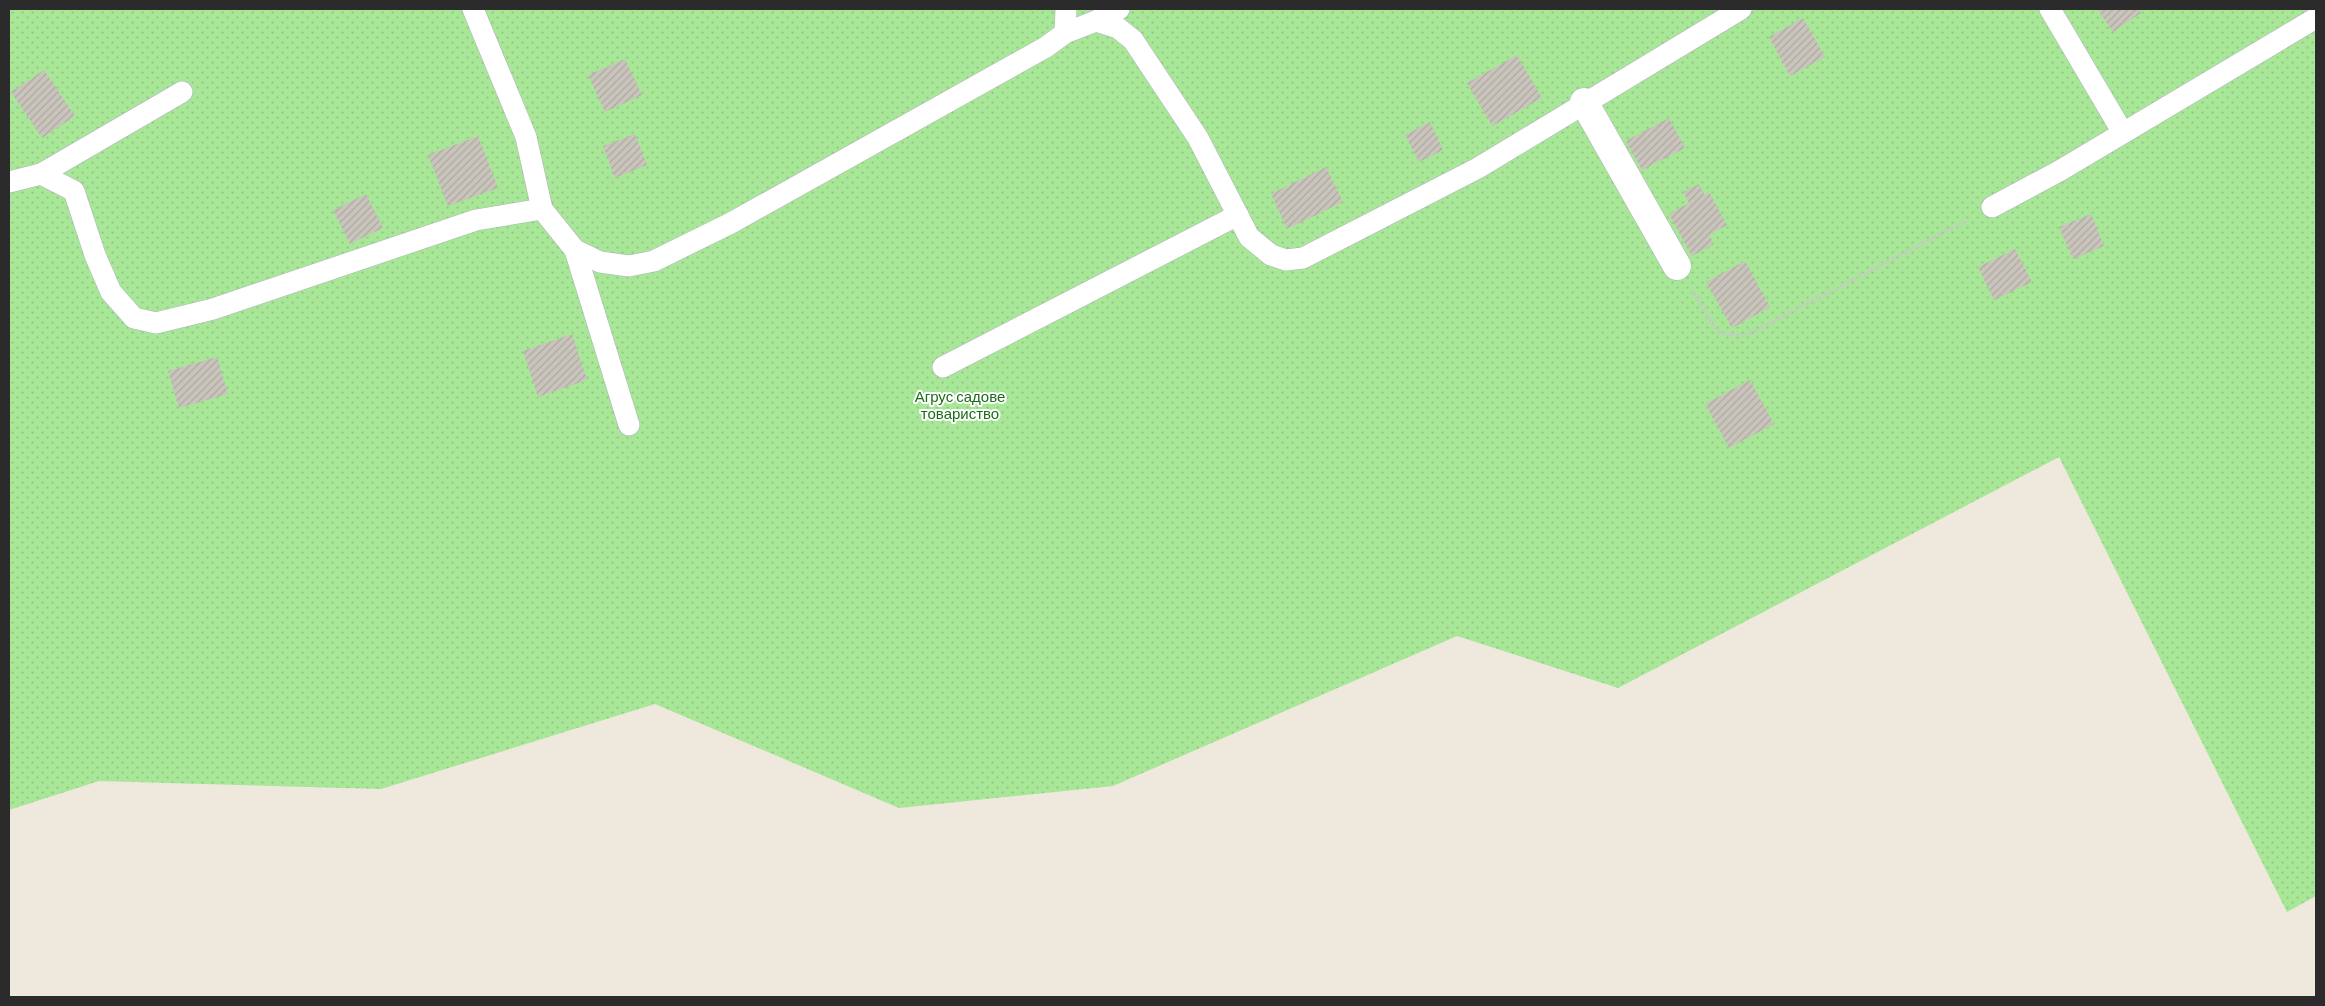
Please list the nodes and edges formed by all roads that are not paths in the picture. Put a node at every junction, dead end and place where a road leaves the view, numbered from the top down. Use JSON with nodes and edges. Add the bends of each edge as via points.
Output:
{"nodes":[{"id":1,"x":473,"y":9,"type":"edge"},
{"id":2,"x":1066,"y":9,"type":"edge"},
{"id":3,"x":1119,"y":9,"type":"edge"},
{"id":4,"x":1741,"y":9,"type":"edge"},
{"id":5,"x":2050,"y":9,"type":"edge"},
{"id":6,"x":2316,"y":18,"type":"edge"},
{"id":7,"x":1096,"y":21,"type":"junction"},
{"id":8,"x":1065,"y":32,"type":"junction"},
{"id":9,"x":182,"y":92,"type":"dead end"},
{"id":10,"x":1584,"y":102,"type":"junction"},
{"id":11,"x":2123,"y":133,"type":"junction"},
{"id":12,"x":41,"y":174,"type":"junction"},
{"id":13,"x":9,"y":182,"type":"edge"},
{"id":14,"x":1992,"y":207,"type":"road end"},
{"id":15,"x":542,"y":209,"type":"junction"},
{"id":16,"x":1238,"y":214,"type":"junction"},
{"id":17,"x":575,"y":250,"type":"junction"},
{"id":18,"x":1677,"y":266,"type":"road end"},
{"id":19,"x":943,"y":367,"type":"dead end"},
{"id":20,"x":629,"y":425,"type":"dead end"}],
"edges":[{"from":1,"to":15,"type":"lane","via":[[526,138]]},
{"from":2,"to":8,"type":"lane"},
{"from":3,"to":7,"type":"lane"},
{"from":4,"to":10,"type":"lane"},
{"from":5,"to":11,"type":"lane"},
{"from":6,"to":11,"type":"lane"},
{"from":7,"to":8,"type":"lane"},
{"from":7,"to":16,"type":"lane","via":[[1118,28],[1133,40],[1198,138]]},
{"from":8,"to":17,"type":"lane","via":[[1046,47],[731,223],[654,261],[629,266],[600,262]]},
{"from":9,"to":12,"type":"lane"},
{"from":10,"to":16,"type":"lane","via":[[1478,168],[1303,258],[1286,260],[1271,255],[1248,237]]},
{"from":10,"to":18,"type":"street"},
{"from":11,"to":14,"type":"lane"},
{"from":12,"to":13,"type":"lane"},
{"from":12,"to":15,"type":"lane","via":[[74,191],[111,292],[134,318],[156,323],[213,309],[476,220]]},
{"from":15,"to":17,"type":"lane"},
{"from":16,"to":19,"type":"lane"},
{"from":17,"to":20,"type":"lane"}]}
